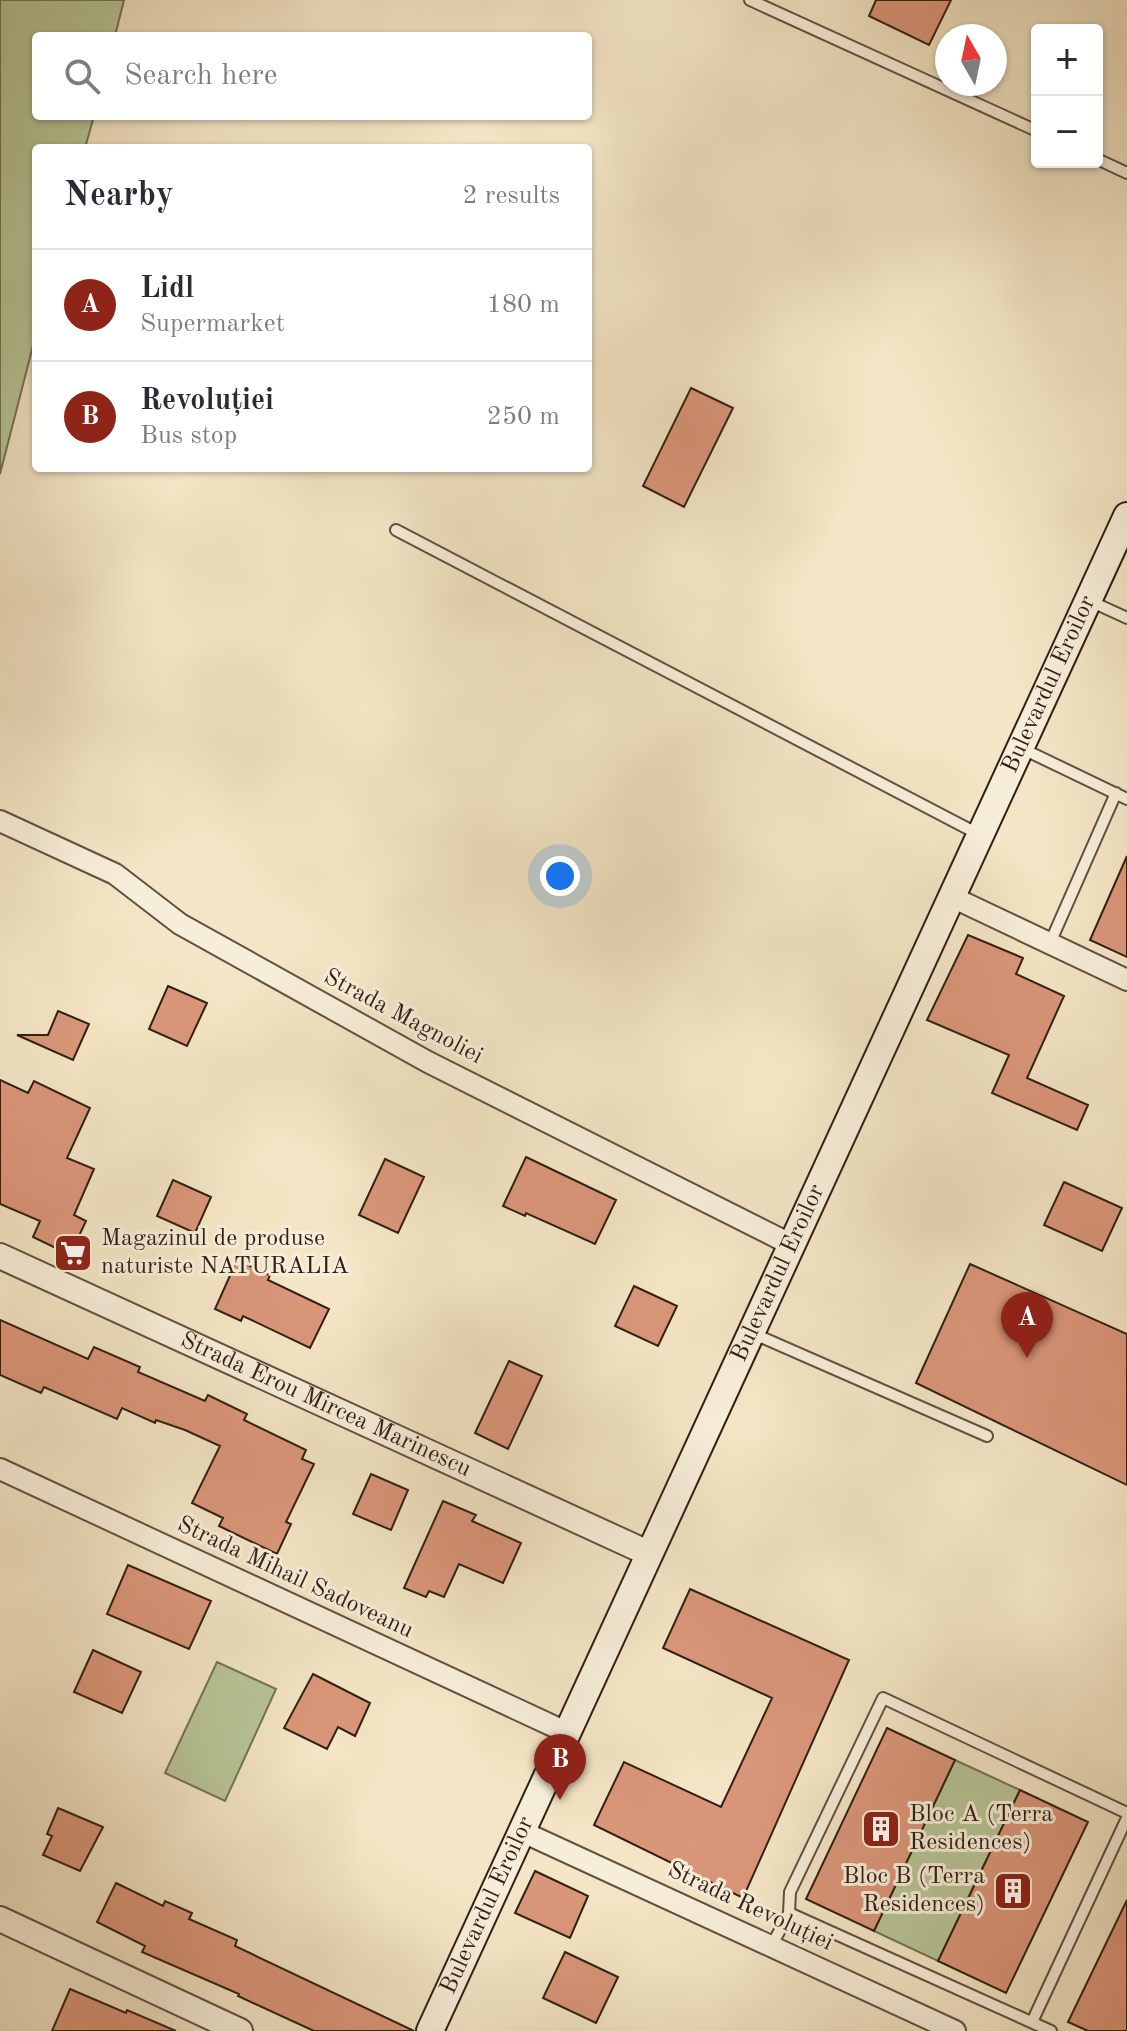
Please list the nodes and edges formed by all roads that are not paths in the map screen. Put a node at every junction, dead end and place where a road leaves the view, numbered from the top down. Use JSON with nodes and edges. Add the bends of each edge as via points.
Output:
{"nodes":[{"id":1,"x":750,"y":0,"type":"edge"},
{"id":2,"x":1031,"y":128,"type":"edge"},
{"id":3,"x":1103,"y":162,"type":"edge"},
{"id":4,"x":1127,"y":173,"type":"edge"},
{"id":5,"x":1127,"y":516,"type":"edge"},
{"id":6,"x":396,"y":530,"type":"dead end"},
{"id":7,"x":1089,"y":600,"type":"junction"},
{"id":8,"x":1127,"y":618,"type":"edge"},
{"id":9,"x":1021,"y":748,"type":"junction"},
{"id":10,"x":1116,"y":793,"type":"junction"},
{"id":11,"x":1127,"y":799,"type":"edge"},
{"id":12,"x":0,"y":821,"type":"edge"},
{"id":13,"x":981,"y":835,"type":"junction"},
{"id":14,"x":952,"y":897,"type":"junction"},
{"id":15,"x":1050,"y":943,"type":"junction"},
{"id":16,"x":1127,"y":980,"type":"edge"},
{"id":17,"x":792,"y":1245,"type":"junction"},
{"id":18,"x":0,"y":1256,"type":"edge"},
{"id":19,"x":752,"y":1333,"type":"junction"},
{"id":20,"x":987,"y":1436,"type":"dead end"},
{"id":21,"x":0,"y":1469,"type":"edge"},
{"id":22,"x":650,"y":1554,"type":"junction"},
{"id":23,"x":568,"y":1733,"type":"junction"},
{"id":24,"x":1127,"y":1815,"type":"edge"},
{"id":25,"x":523,"y":1832,"type":"junction"},
{"id":26,"x":789,"y":1913,"type":"junction"},
{"id":27,"x":0,"y":1919,"type":"edge"},
{"id":28,"x":772,"y":1945,"type":"junction"},
{"id":29,"x":1032,"y":2022,"type":"junction"},
{"id":30,"x":240,"y":2031,"type":"edge"},
{"id":31,"x":430,"y":2031,"type":"edge"},
{"id":32,"x":955,"y":2031,"type":"edge"},
{"id":33,"x":1051,"y":2031,"type":"edge"}],
"edges":[{"from":1,"to":2,"type":"lane"},
{"from":3,"to":4,"type":"lane"},
{"from":5,"to":7,"type":"main road","name":"Bulevardul Eroilor"},
{"from":6,"to":13,"type":"lane"},
{"from":7,"to":8,"type":"lane"},
{"from":7,"to":9,"type":"main road","name":"Bulevardul Eroilor"},
{"from":9,"to":10,"type":"lane"},
{"from":9,"to":13,"type":"main road","name":"Bulevardul Eroilor"},
{"from":10,"to":11,"type":"lane"},
{"from":10,"to":15,"type":"lane"},
{"from":12,"to":17,"type":"street","name":"Strada Magnoliei","via":[[115,874],[180,924],[428,1062]]},
{"from":13,"to":14,"type":"main road","name":"Bulevardul Eroilor"},
{"from":14,"to":15,"type":"street"},
{"from":14,"to":17,"type":"main road","name":"Bulevardul Eroilor"},
{"from":15,"to":16,"type":"street"},
{"from":17,"to":19,"type":"main road","name":"Bulevardul Eroilor"},
{"from":18,"to":22,"type":"street","name":"Strada Erou Mircea Marinescu"},
{"from":19,"to":20,"type":"lane"},
{"from":19,"to":22,"type":"main road","name":"Bulevardul Eroilor"},
{"from":21,"to":23,"type":"street","name":"Strada Mihail Sadoveanu"},
{"from":22,"to":23,"type":"main road","name":"Bulevardul Eroilor"},
{"from":23,"to":25,"type":"main road","name":"Bulevardul Eroilor"},
{"from":24,"to":26,"type":"lane","via":[[883,1698],[790,1892]]},
{"from":24,"to":29,"type":"lane"},
{"from":25,"to":28,"type":"street","name":"Strada Revoluției"},
{"from":25,"to":31,"type":"main road","name":"Bulevardul Eroilor"},
{"from":26,"to":28,"type":"lane"},
{"from":26,"to":29,"type":"lane"},
{"from":27,"to":30,"type":"street"},
{"from":28,"to":32,"type":"street","name":"Strada Revoluției"},
{"from":29,"to":33,"type":"lane"}]}
